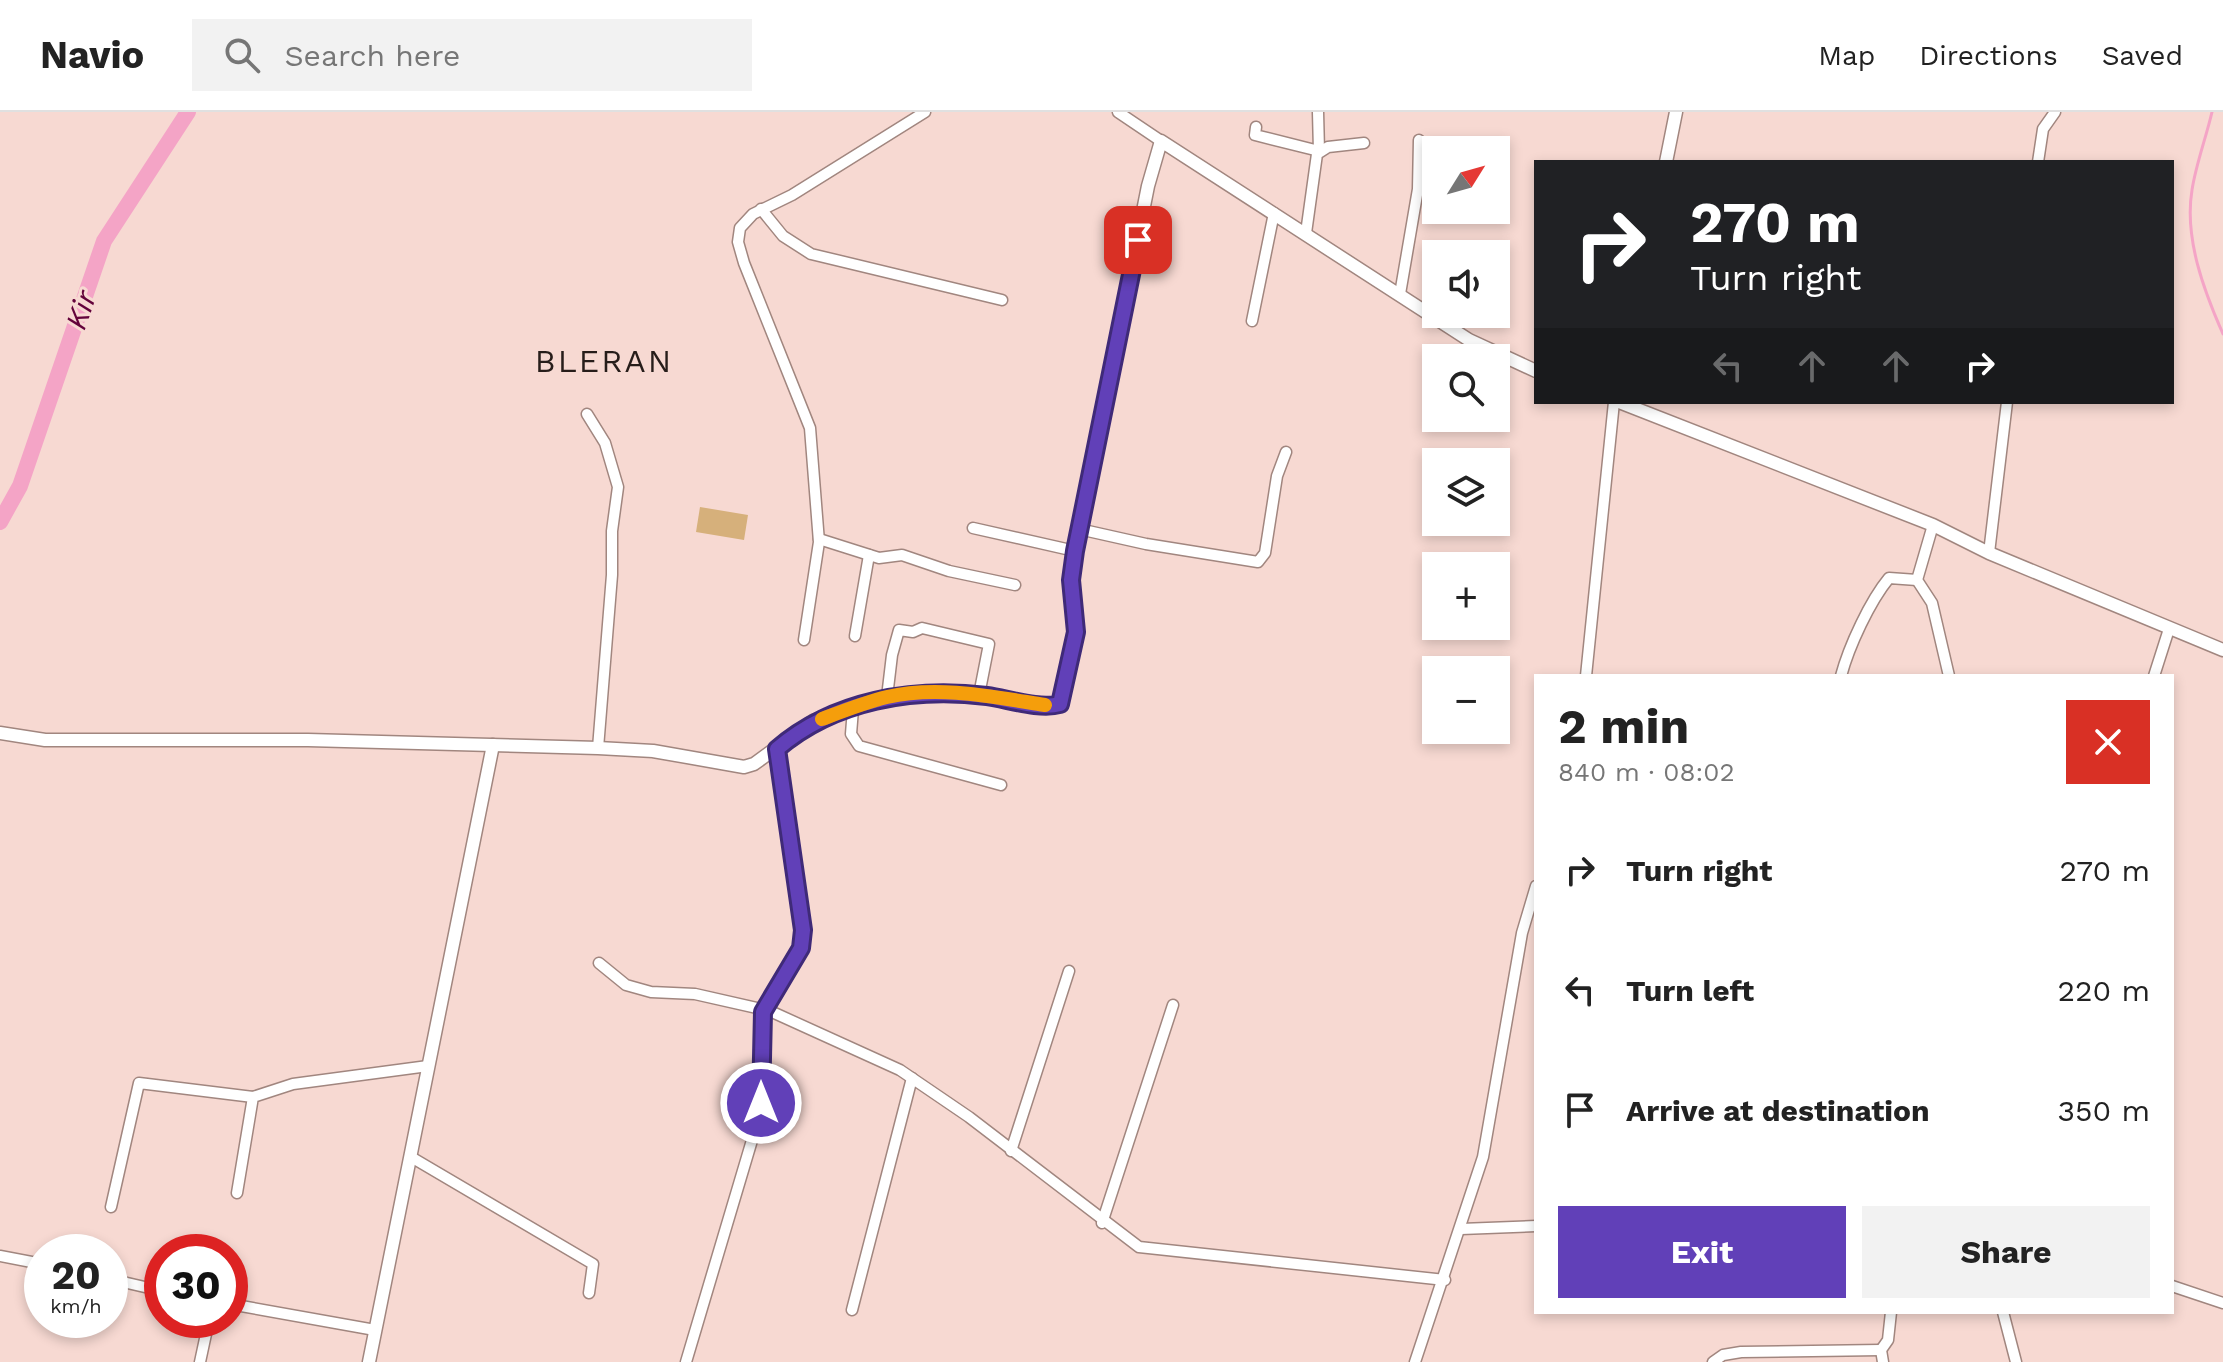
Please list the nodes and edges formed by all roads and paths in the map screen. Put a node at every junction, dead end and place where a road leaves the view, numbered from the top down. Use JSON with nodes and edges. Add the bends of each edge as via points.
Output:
{"nodes":[{"id":1,"x":925,"y":112,"type":"edge"},
{"id":2,"x":1118,"y":112,"type":"edge"},
{"id":3,"x":1318,"y":112,"type":"edge"},
{"id":4,"x":1676,"y":112,"type":"edge"},
{"id":5,"x":2055,"y":112,"type":"edge"},
{"id":6,"x":1256,"y":127,"type":"dead end"},
{"id":7,"x":1419,"y":140,"type":"dead end"},
{"id":8,"x":1161,"y":141,"type":"junction"},
{"id":9,"x":1364,"y":143,"type":"dead end"},
{"id":10,"x":1319,"y":151,"type":"junction"},
{"id":11,"x":1666,"y":160,"type":"edge"},
{"id":12,"x":2038,"y":160,"type":"edge"},
{"id":13,"x":761,"y":209,"type":"junction"},
{"id":14,"x":1274,"y":213,"type":"junction"},
{"id":15,"x":1306,"y":233,"type":"junction"},
{"id":16,"x":1400,"y":294,"type":"junction"},
{"id":17,"x":1002,"y":300,"type":"dead end"},
{"id":18,"x":1252,"y":321,"type":"dead end"},
{"id":19,"x":1534,"y":370,"type":"edge"},
{"id":20,"x":1617,"y":404,"type":"edge"},
{"id":21,"x":1622,"y":404,"type":"edge"},
{"id":22,"x":2007,"y":404,"type":"edge"},
{"id":23,"x":587,"y":414,"type":"dead end"},
{"id":24,"x":1286,"y":452,"type":"dead end"},
{"id":25,"x":1933,"y":525,"type":"junction"},
{"id":26,"x":973,"y":528,"type":"dead end"},
{"id":27,"x":1079,"y":529,"type":"junction"},
{"id":28,"x":819,"y":539,"type":"junction"},
{"id":29,"x":1075,"y":551,"type":"junction"},
{"id":30,"x":1989,"y":553,"type":"junction"},
{"id":31,"x":869,"y":555,"type":"junction"},
{"id":32,"x":1917,"y":580,"type":"junction"},
{"id":33,"x":1015,"y":585,"type":"dead end"},
{"id":34,"x":2169,"y":629,"type":"junction"},
{"id":35,"x":855,"y":636,"type":"dead end"},
{"id":36,"x":804,"y":640,"type":"dead end"},
{"id":37,"x":2223,"y":650,"type":"edge"},
{"id":38,"x":1586,"y":674,"type":"edge"},
{"id":39,"x":1842,"y":674,"type":"edge"},
{"id":40,"x":1949,"y":674,"type":"edge"},
{"id":41,"x":2155,"y":674,"type":"edge"},
{"id":42,"x":979,"y":695,"type":"junction"},
{"id":43,"x":887,"y":697,"type":"junction"},
{"id":44,"x":853,"y":709,"type":"junction"},
{"id":45,"x":0,"y":733,"type":"edge"},
{"id":46,"x":493,"y":745,"type":"junction"},
{"id":47,"x":598,"y":748,"type":"junction"},
{"id":48,"x":777,"y":749,"type":"junction"},
{"id":49,"x":1001,"y":785,"type":"dead end"},
{"id":50,"x":1534,"y":893,"type":"edge"},
{"id":51,"x":599,"y":963,"type":"dead end"},
{"id":52,"x":1069,"y":971,"type":"dead end"},
{"id":53,"x":1173,"y":1005,"type":"dead end"},
{"id":54,"x":763,"y":1012,"type":"junction"},
{"id":55,"x":428,"y":1066,"type":"junction"},
{"id":56,"x":912,"y":1078,"type":"junction"},
{"id":57,"x":253,"y":1097,"type":"junction"},
{"id":58,"x":1011,"y":1151,"type":"junction"},
{"id":59,"x":411,"y":1157,"type":"junction"},
{"id":60,"x":237,"y":1193,"type":"dead end"},
{"id":61,"x":111,"y":1207,"type":"dead end"},
{"id":62,"x":1102,"y":1223,"type":"junction"},
{"id":63,"x":1534,"y":1226,"type":"edge"},
{"id":64,"x":1461,"y":1229,"type":"junction"},
{"id":65,"x":0,"y":1256,"type":"edge"},
{"id":66,"x":24,"y":1261,"type":"edge"},
{"id":67,"x":1445,"y":1280,"type":"junction"},
{"id":68,"x":2174,"y":1287,"type":"edge"},
{"id":69,"x":589,"y":1293,"type":"dead end"},
{"id":70,"x":2223,"y":1303,"type":"edge"},
{"id":71,"x":248,"y":1307,"type":"edge"},
{"id":72,"x":852,"y":1310,"type":"dead end"},
{"id":73,"x":1891,"y":1314,"type":"edge"},
{"id":74,"x":2004,"y":1314,"type":"edge"},
{"id":75,"x":375,"y":1330,"type":"junction"},
{"id":76,"x":205,"y":1338,"type":"edge"},
{"id":77,"x":1881,"y":1350,"type":"junction"},
{"id":78,"x":200,"y":1362,"type":"edge"},
{"id":79,"x":369,"y":1362,"type":"edge"},
{"id":80,"x":686,"y":1362,"type":"edge"},
{"id":81,"x":1415,"y":1362,"type":"edge"},
{"id":82,"x":1713,"y":1362,"type":"edge"},
{"id":83,"x":1883,"y":1362,"type":"edge"},
{"id":84,"x":2016,"y":1362,"type":"edge"}],
"edges":[{"from":1,"to":13,"type":"street"},
{"from":2,"to":8,"type":"street"},
{"from":3,"to":10,"type":"street"},
{"from":4,"to":11,"type":"street"},
{"from":5,"to":12,"type":"street","via":[[2043,129]]},
{"from":6,"to":10,"type":"street","via":[[1255,135]]},
{"from":7,"to":16,"type":"street","via":[[1418,189]]},
{"from":8,"to":14,"type":"street"},
{"from":8,"to":27,"type":"street"},
{"from":9,"to":10,"type":"street"},
{"from":10,"to":15,"type":"street"},
{"from":13,"to":17,"type":"street","via":[[783,236],[811,254]]},
{"from":13,"to":28,"type":"street","via":[[740,228],[738,242],[810,428]]},
{"from":14,"to":15,"type":"street"},
{"from":14,"to":18,"type":"street"},
{"from":15,"to":16,"type":"street"},
{"from":16,"to":19,"type":"street","via":[[1487,351]]},
{"from":20,"to":38,"type":"street"},
{"from":21,"to":25,"type":"street"},
{"from":22,"to":30,"type":"street"},
{"from":23,"to":47,"type":"street","via":[[605,443],[618,487]]},
{"from":24,"to":27,"type":"street","via":[[1265,553],[1258,562]]},
{"from":25,"to":30,"type":"street"},
{"from":25,"to":32,"type":"street"},
{"from":26,"to":29,"type":"street"},
{"from":27,"to":29,"type":"street"},
{"from":28,"to":31,"type":"street"},
{"from":28,"to":36,"type":"street"},
{"from":29,"to":42,"type":"street","via":[[1071,580],[1076,632],[1060,704]]},
{"from":30,"to":34,"type":"street"},
{"from":31,"to":33,"type":"street","via":[[918,558],[949,571]]},
{"from":31,"to":35,"type":"street"},
{"from":32,"to":39,"type":"street","via":[[1889,578],[1856,635]]},
{"from":32,"to":40,"type":"street","via":[[1932,603]]},
{"from":34,"to":37,"type":"street"},
{"from":34,"to":41,"type":"street"},
{"from":42,"to":43,"type":"street"},
{"from":42,"to":43,"type":"street","via":[[989,644],[922,628],[899,630]]},
{"from":43,"to":44,"type":"street"},
{"from":44,"to":48,"type":"street","via":[[813,721]]},
{"from":44,"to":49,"type":"street","via":[[851,734],[859,746]]},
{"from":45,"to":46,"type":"street","via":[[60,740]]},
{"from":46,"to":47,"type":"street"},
{"from":46,"to":55,"type":"street"},
{"from":47,"to":48,"type":"street","via":[[653,751],[734,767],[754,764]]},
{"from":48,"to":54,"type":"street","via":[[803,930],[801,948]]},
{"from":50,"to":64,"type":"street","via":[[1522,933],[1483,1157]]},
{"from":51,"to":54,"type":"street","via":[[626,985],[695,994]]},
{"from":52,"to":58,"type":"street"},
{"from":53,"to":62,"type":"street"},
{"from":54,"to":56,"type":"street","via":[[802,1023]]},
{"from":54,"to":80,"type":"street","via":[[758,1120]]},
{"from":55,"to":57,"type":"street","via":[[293,1084]]},
{"from":55,"to":59,"type":"street"},
{"from":56,"to":58,"type":"street"},
{"from":56,"to":72,"type":"street"},
{"from":57,"to":60,"type":"street"},
{"from":57,"to":61,"type":"street","via":[[139,1083]]},
{"from":58,"to":62,"type":"street"},
{"from":59,"to":69,"type":"street","via":[[593,1264]]},
{"from":59,"to":75,"type":"street"},
{"from":62,"to":67,"type":"street","via":[[1155,1251]]},
{"from":63,"to":64,"type":"street"},
{"from":64,"to":67,"type":"street"},
{"from":65,"to":66,"type":"street"},
{"from":67,"to":81,"type":"street"},
{"from":68,"to":70,"type":"street"},
{"from":71,"to":75,"type":"street"},
{"from":73,"to":77,"type":"street","via":[[1888,1340]]},
{"from":74,"to":84,"type":"street"},
{"from":75,"to":79,"type":"street"},
{"from":76,"to":78,"type":"street"},
{"from":77,"to":82,"type":"street","via":[[1741,1352]]},
{"from":77,"to":83,"type":"street"}]}
